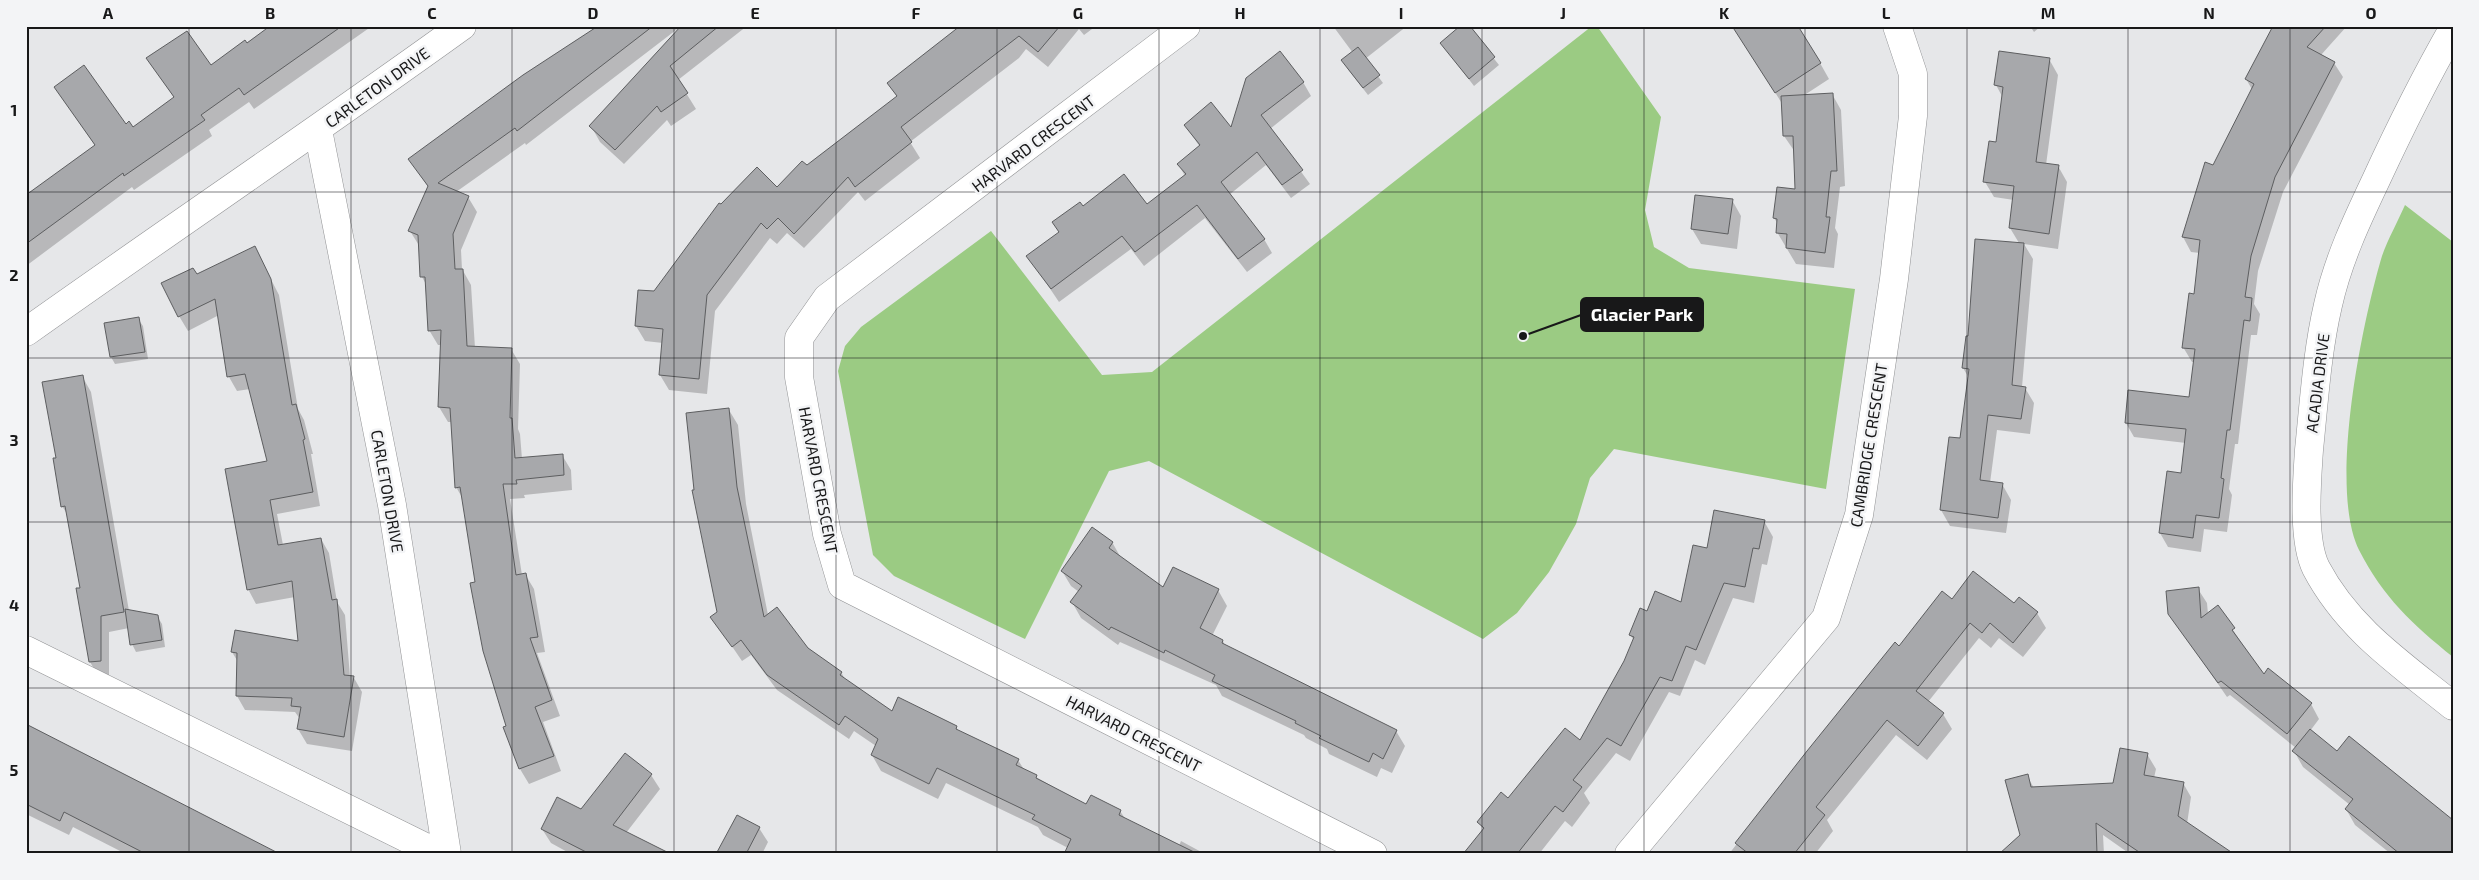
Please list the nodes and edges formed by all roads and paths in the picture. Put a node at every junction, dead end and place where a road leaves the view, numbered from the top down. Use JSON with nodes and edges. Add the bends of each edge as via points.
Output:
{"nodes":[{"id":1,"x":462,"y":26,"type":"edge"},
{"id":2,"x":1186,"y":26,"type":"edge"},
{"id":3,"x":1897,"y":26,"type":"edge"},
{"id":4,"x":2453,"y":29,"type":"edge"},
{"id":5,"x":318,"y":130,"type":"junction"},
{"id":6,"x":26,"y":332,"type":"edge"},
{"id":7,"x":26,"y":650,"type":"edge"},
{"id":8,"x":2453,"y":706,"type":"edge"},
{"id":9,"x":439,"y":854,"type":"edge"},
{"id":10,"x":447,"y":854,"type":"edge"},
{"id":11,"x":1373,"y":854,"type":"edge"},
{"id":12,"x":1629,"y":854,"type":"edge"}],
"edges":[{"from":1,"to":5,"type":"street","name":"CARLETON DRIVE"},
{"from":2,"to":11,"type":"street","name":"HARVARD CRESCENT","via":[[827,298],[799,338],[799,377],[827,534],[842,585]]},
{"from":3,"to":12,"type":"street","name":"CAMBRIDGE CRESCENT","via":[[1913,74],[1913,116],[1894,279],[1862,502],[1826,618]]},
{"from":4,"to":8,"type":"street","name":"ACADIA DRIVE","via":[[2400,128],[2346,245],[2328,305],[2315,387],[2306,492],[2315,566],[2345,613],[2374,643]]},
{"from":5,"to":6,"type":"street","name":"CARLETON DRIVE"},
{"from":5,"to":10,"type":"street","name":"CARLETON DRIVE","via":[[392,505]]},
{"from":7,"to":9,"type":"street"}]}
